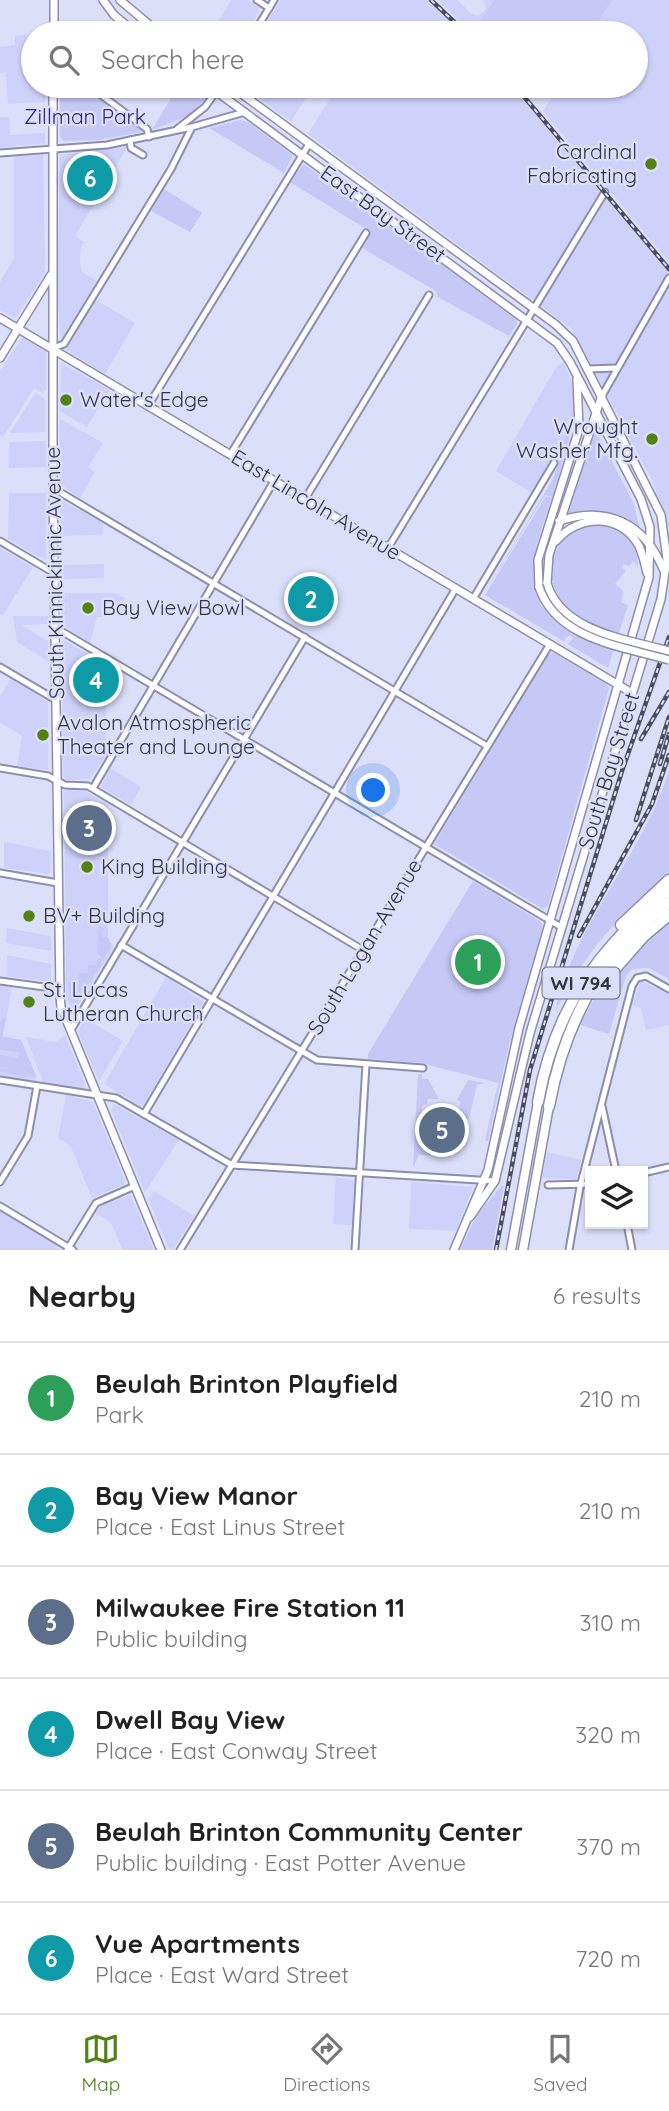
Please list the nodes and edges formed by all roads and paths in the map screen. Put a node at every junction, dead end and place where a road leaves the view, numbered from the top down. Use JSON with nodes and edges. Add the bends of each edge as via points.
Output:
{"nodes":[{"id":1,"x":54,"y":0,"type":"edge"},
{"id":2,"x":103,"y":0,"type":"edge"},
{"id":3,"x":113,"y":0,"type":"edge"},
{"id":4,"x":120,"y":0,"type":"edge"},
{"id":5,"x":257,"y":0,"type":"edge"},
{"id":6,"x":274,"y":0,"type":"edge"},
{"id":7,"x":269,"y":8,"type":"junction"},
{"id":8,"x":114,"y":15,"type":"junction"},
{"id":9,"x":54,"y":21,"type":"edge"},
{"id":10,"x":121,"y":21,"type":"edge"},
{"id":11,"x":145,"y":21,"type":"edge"},
{"id":12,"x":261,"y":21,"type":"edge"},
{"id":13,"x":53,"y":98,"type":"edge"},
{"id":14,"x":106,"y":98,"type":"edge"},
{"id":15,"x":210,"y":98,"type":"edge"},
{"id":16,"x":228,"y":98,"type":"edge"},
{"id":17,"x":247,"y":98,"type":"edge"},
{"id":18,"x":252,"y":102,"type":"junction"},
{"id":19,"x":245,"y":112,"type":"junction"},
{"id":20,"x":192,"y":128,"type":"junction"},
{"id":21,"x":174,"y":131,"type":"junction"},
{"id":22,"x":149,"y":137,"type":"junction"},
{"id":23,"x":130,"y":140,"type":"junction"},
{"id":24,"x":309,"y":144,"type":"junction"},
{"id":25,"x":53,"y":149,"type":"junction"},
{"id":26,"x":0,"y":153,"type":"edge"},
{"id":27,"x":143,"y":155,"type":"dead end"},
{"id":28,"x":303,"y":155,"type":"junction"},
{"id":29,"x":605,"y":192,"type":"dead end"},
{"id":30,"x":366,"y":233,"type":"dead end"},
{"id":31,"x":51,"y":274,"type":"junction"},
{"id":32,"x":669,"y":278,"type":"edge"},
{"id":33,"x":429,"y":295,"type":"dead end"},
{"id":34,"x":534,"y":308,"type":"junction"},
{"id":35,"x":0,"y":318,"type":"edge"},
{"id":36,"x":527,"y":319,"type":"junction"},
{"id":37,"x":19,"y":328,"type":"junction"},
{"id":38,"x":565,"y":332,"type":"joint"},
{"id":39,"x":557,"y":343,"type":"joint"},
{"id":40,"x":53,"y":348,"type":"junction"},
{"id":41,"x":0,"y":358,"type":"edge"},
{"id":42,"x":616,"y":368,"type":"junction"},
{"id":43,"x":588,"y":369,"type":"junction"},
{"id":44,"x":577,"y":375,"type":"junction"},
{"id":45,"x":603,"y":394,"type":"junction"},
{"id":46,"x":148,"y":406,"type":"junction"},
{"id":47,"x":596,"y":412,"type":"junction"},
{"id":48,"x":230,"y":455,"type":"junction"},
{"id":49,"x":554,"y":463,"type":"dead end"},
{"id":50,"x":274,"y":481,"type":"junction"},
{"id":51,"x":53,"y":488,"type":"junction"},
{"id":52,"x":305,"y":499,"type":"junction"},
{"id":53,"x":560,"y":520,"type":"junction"},
{"id":54,"x":547,"y":530,"type":"junction"},
{"id":55,"x":0,"y":541,"type":"edge"},
{"id":56,"x":551,"y":547,"type":"junction"},
{"id":57,"x":388,"y":548,"type":"junction"},
{"id":58,"x":651,"y":548,"type":"junction"},
{"id":59,"x":54,"y":573,"type":"junction"},
{"id":60,"x":666,"y":574,"type":"junction"},
{"id":61,"x":649,"y":578,"type":"junction"},
{"id":62,"x":213,"y":583,"type":"junction"},
{"id":63,"x":543,"y":585,"type":"junction"},
{"id":64,"x":456,"y":588,"type":"junction"},
{"id":65,"x":474,"y":598,"type":"junction"},
{"id":66,"x":56,"y":628,"type":"junction"},
{"id":67,"x":305,"y":637,"type":"junction"},
{"id":68,"x":550,"y":643,"type":"junction"},
{"id":69,"x":669,"y":652,"type":"edge"},
{"id":70,"x":669,"y":660,"type":"edge"},
{"id":71,"x":0,"y":667,"type":"edge"},
{"id":72,"x":617,"y":683,"type":"junction"},
{"id":73,"x":153,"y":685,"type":"junction"},
{"id":74,"x":395,"y":691,"type":"junction"},
{"id":75,"x":632,"y":693,"type":"junction"},
{"id":76,"x":56,"y":700,"type":"junction"},
{"id":77,"x":244,"y":739,"type":"junction"},
{"id":78,"x":487,"y":746,"type":"junction"},
{"id":79,"x":0,"y":768,"type":"edge"},
{"id":80,"x":57,"y":780,"type":"junction"},
{"id":81,"x":93,"y":788,"type":"junction"},
{"id":82,"x":334,"y":793,"type":"junction"},
{"id":83,"x":183,"y":842,"type":"junction"},
{"id":84,"x":426,"y":847,"type":"junction"},
{"id":85,"x":0,"y":873,"type":"edge"},
{"id":86,"x":669,"y":880,"type":"edge"},
{"id":87,"x":58,"y":883,"type":"junction"},
{"id":88,"x":669,"y":891,"type":"edge"},
{"id":89,"x":273,"y":896,"type":"junction"},
{"id":90,"x":669,"y":903,"type":"edge"},
{"id":91,"x":669,"y":915,"type":"edge"},
{"id":92,"x":549,"y":921,"type":"junction"},
{"id":93,"x":561,"y":928,"type":"junction"},
{"id":94,"x":121,"y":945,"type":"junction"},
{"id":95,"x":363,"y":950,"type":"junction"},
{"id":96,"x":536,"y":968,"type":"junction"},
{"id":97,"x":590,"y":971,"type":"junction"},
{"id":98,"x":548,"y":972,"type":"junction"},
{"id":99,"x":0,"y":981,"type":"edge"},
{"id":100,"x":59,"y":989,"type":"junction"},
{"id":101,"x":669,"y":989,"type":"edge"},
{"id":102,"x":212,"y":999,"type":"junction"},
{"id":103,"x":581,"y":1009,"type":"junction"},
{"id":104,"x":71,"y":1030,"type":"junction"},
{"id":105,"x":301,"y":1051,"type":"junction"},
{"id":106,"x":366,"y":1064,"type":"junction"},
{"id":107,"x":423,"y":1068,"type":"dead end"},
{"id":108,"x":0,"y":1080,"type":"edge"},
{"id":109,"x":505,"y":1084,"type":"junction"},
{"id":110,"x":37,"y":1086,"type":"junction"},
{"id":111,"x":516,"y":1087,"type":"junction"},
{"id":112,"x":98,"y":1096,"type":"junction"},
{"id":113,"x":538,"y":1102,"type":"joint"},
{"id":114,"x":601,"y":1103,"type":"junction"},
{"id":115,"x":549,"y":1106,"type":"joint"},
{"id":116,"x":144,"y":1114,"type":"junction"},
{"id":117,"x":232,"y":1165,"type":"junction"},
{"id":118,"x":615,"y":1166,"type":"edge"},
{"id":119,"x":669,"y":1167,"type":"edge"},
{"id":120,"x":648,"y":1172,"type":"edge"},
{"id":121,"x":360,"y":1173,"type":"junction"},
{"id":122,"x":484,"y":1181,"type":"junction"},
{"id":123,"x":495,"y":1181,"type":"junction"},
{"id":124,"x":0,"y":1182,"type":"edge"},
{"id":125,"x":548,"y":1185,"type":"dead end"},
{"id":126,"x":135,"y":1186,"type":"junction"},
{"id":127,"x":585,"y":1186,"type":"edge"},
{"id":128,"x":580,"y":1187,"type":"junction"},
{"id":129,"x":0,"y":1206,"type":"edge"},
{"id":130,"x":468,"y":1219,"type":"junction"},
{"id":131,"x":628,"y":1229,"type":"edge"},
{"id":132,"x":70,"y":1249,"type":"edge"},
{"id":133,"x":161,"y":1250,"type":"edge"},
{"id":134,"x":180,"y":1250,"type":"edge"},
{"id":135,"x":355,"y":1250,"type":"edge"},
{"id":136,"x":454,"y":1250,"type":"edge"},
{"id":137,"x":511,"y":1250,"type":"edge"},
{"id":138,"x":523,"y":1250,"type":"edge"},
{"id":139,"x":569,"y":1250,"type":"edge"},
{"id":140,"x":632,"y":1250,"type":"edge"}],
"edges":[{"from":1,"to":9,"type":"main road"},
{"from":2,"to":8,"type":"main road"},
{"from":3,"to":8,"type":"main road"},
{"from":4,"to":11,"type":"main road"},
{"from":5,"to":7,"type":"street"},
{"from":6,"to":7,"type":"street"},
{"from":7,"to":12,"type":"street"},
{"from":8,"to":10,"type":"main road"},
{"from":13,"to":25,"type":"main road","name":"South Kinnickinnic Avenue"},
{"from":14,"to":22,"type":"street","via":[[148,129]]},
{"from":15,"to":21,"type":"street","via":[[205,107]]},
{"from":16,"to":19,"type":"main road","name":"East Bay Street"},
{"from":17,"to":18,"type":"main road","name":"East Bay Street"},
{"from":18,"to":19,"type":"main road"},
{"from":18,"to":24,"type":"main road","name":"East Bay Street"},
{"from":19,"to":20,"type":"street"},
{"from":19,"to":28,"type":"main road","name":"East Bay Street"},
{"from":20,"to":21,"type":"street"},
{"from":20,"to":40,"type":"street","via":[[64,344]]},
{"from":21,"to":22,"type":"street"},
{"from":22,"to":23,"type":"street"},
{"from":23,"to":25,"type":"street"},
{"from":23,"to":27,"type":"street","via":[[131,148]]},
{"from":24,"to":28,"type":"street"},
{"from":24,"to":34,"type":"main road","name":"East Bay Street"},
{"from":25,"to":26,"type":"street"},
{"from":25,"to":31,"type":"main road","name":"South Kinnickinnic Avenue"},
{"from":28,"to":36,"type":"main road","name":"East Bay Street"},
{"from":28,"to":46,"type":"street"},
{"from":29,"to":34,"type":"street"},
{"from":30,"to":48,"type":"street"},
{"from":31,"to":37,"type":"main road"},
{"from":31,"to":40,"type":"main road","name":"South Kinnickinnic Avenue"},
{"from":32,"to":42,"type":"street"},
{"from":33,"to":52,"type":"street"},
{"from":34,"to":36,"type":"street"},
{"from":34,"to":38,"type":"main road","name":"East Bay Street"},
{"from":35,"to":37,"type":"main road","name":"East Lincoln Avenue"},
{"from":36,"to":39,"type":"main road","name":"East Bay Street"},
{"from":36,"to":57,"type":"street"},
{"from":37,"to":40,"type":"main road","name":"East Lincoln Avenue"},
{"from":37,"to":41,"type":"main road"},
{"from":38,"to":43,"type":"main road","name":"South Bay Street"},
{"from":39,"to":44,"type":"main road","name":"South Bay Street"},
{"from":40,"to":46,"type":"main road","name":"East Lincoln Avenue"},
{"from":40,"to":51,"type":"main road","name":"South Kinnickinnic Avenue"},
{"from":42,"to":43,"type":"street"},
{"from":42,"to":45,"type":"street"},
{"from":43,"to":45,"type":"main road","name":"South Bay Street"},
{"from":44,"to":47,"type":"main road","name":"South Bay Street"},
{"from":44,"to":54,"type":"main road","via":[[579,429]]},
{"from":45,"to":47,"type":"main road"},
{"from":45,"to":60,"type":"main road","name":"South Bay Street","via":[[661,515],[667,541]]},
{"from":46,"to":48,"type":"main road","name":"East Lincoln Avenue"},
{"from":47,"to":53,"type":"main road"},
{"from":47,"to":58,"type":"main road","name":"South Bay Street","via":[[641,499]]},
{"from":48,"to":50,"type":"main road","name":"East Lincoln Avenue"},
{"from":49,"to":65,"type":"street"},
{"from":50,"to":52,"type":"main road","name":"East Lincoln Avenue"},
{"from":50,"to":62,"type":"street"},
{"from":51,"to":59,"type":"main road","name":"South Kinnickinnic Avenue"},
{"from":51,"to":62,"type":"street"},
{"from":52,"to":57,"type":"main road","name":"East Lincoln Avenue"},
{"from":53,"to":54,"type":"main road"},
{"from":53,"to":56,"type":"main road"},
{"from":53,"to":58,"type":"main road","via":[[589,514],[610,516],[631,526]]},
{"from":54,"to":63,"type":"main road","via":[[538,560]]},
{"from":55,"to":59,"type":"street"},
{"from":56,"to":61,"type":"main road","via":[[580,523],[611,522],[634,538]]},
{"from":56,"to":63,"type":"main road"},
{"from":57,"to":64,"type":"main road","name":"East Lincoln Avenue"},
{"from":58,"to":60,"type":"main road"},
{"from":58,"to":61,"type":"main road","name":"South Bay Street"},
{"from":59,"to":66,"type":"main road","name":"South Kinnickinnic Avenue"},
{"from":60,"to":75,"type":"main road","name":"South Bay Street"},
{"from":61,"to":72,"type":"main road","name":"South Bay Street"},
{"from":62,"to":67,"type":"street"},
{"from":62,"to":73,"type":"street"},
{"from":63,"to":69,"type":"main road","bridge":true,"via":[[574,620]]},
{"from":63,"to":70,"type":"main road","bridge":true,"via":[[554,615],[574,630]]},
{"from":64,"to":65,"type":"main road","name":"East Lincoln Avenue"},
{"from":64,"to":74,"type":"street"},
{"from":65,"to":68,"type":"main road","name":"East Lincoln Avenue"},
{"from":66,"to":73,"type":"street"},
{"from":66,"to":76,"type":"main road","name":"South Kinnickinnic Avenue"},
{"from":67,"to":74,"type":"street"},
{"from":67,"to":77,"type":"street"},
{"from":68,"to":72,"type":"main road","name":"East Lincoln Avenue"},
{"from":68,"to":78,"type":"street","name":"South Logan Avenue"},
{"from":71,"to":76,"type":"street"},
{"from":72,"to":75,"type":"main road","name":"East Lincoln Avenue"},
{"from":72,"to":92,"type":"main road","name":"South Bay Street"},
{"from":73,"to":77,"type":"street"},
{"from":73,"to":81,"type":"street"},
{"from":74,"to":78,"type":"street"},
{"from":74,"to":82,"type":"street"},
{"from":75,"to":93,"type":"main road","name":"South Bay Street"},
{"from":76,"to":80,"type":"main road","name":"South Kinnickinnic Avenue"},
{"from":77,"to":82,"type":"street"},
{"from":77,"to":83,"type":"street"},
{"from":78,"to":84,"type":"street","name":"South Logan Avenue"},
{"from":79,"to":80,"type":"street"},
{"from":80,"to":81,"type":"street"},
{"from":80,"to":87,"type":"main road","name":"South Kinnickinnic Avenue"},
{"from":81,"to":83,"type":"street"},
{"from":82,"to":84,"type":"street"},
{"from":82,"to":89,"type":"street"},
{"from":83,"to":89,"type":"street"},
{"from":83,"to":94,"type":"street"},
{"from":84,"to":92,"type":"street"},
{"from":84,"to":95,"type":"street","name":"South Logan Avenue"},
{"from":85,"to":87,"type":"street"},
{"from":86,"to":97,"type":"highway","via":[[612,936]]},
{"from":87,"to":100,"type":"main road","name":"South Kinnickinnic Avenue"},
{"from":88,"to":97,"type":"highway","number":"WI 794","via":[[619,936]]},
{"from":89,"to":95,"type":"street"},
{"from":89,"to":102,"type":"street"},
{"from":90,"to":103,"type":"highway","number":"WI 794","via":[[628,940],[600,974]]},
{"from":91,"to":103,"type":"highway","via":[[644,936]]},
{"from":92,"to":93,"type":"street"},
{"from":92,"to":96,"type":"main road","name":"South Bay Street"},
{"from":93,"to":98,"type":"main road","name":"South Bay Street"},
{"from":94,"to":102,"type":"street"},
{"from":94,"to":104,"type":"street"},
{"from":95,"to":105,"type":"street","name":"South Logan Avenue"},
{"from":96,"to":98,"type":"main road"},
{"from":96,"to":109,"type":"main road","name":"South Bay Street"},
{"from":97,"to":113,"type":"highway","number":"WI 794","via":[[552,1039]]},
{"from":98,"to":111,"type":"main road","name":"South Bay Street"},
{"from":99,"to":100,"type":"street"},
{"from":100,"to":104,"type":"main road","name":"South Kinnickinnic Avenue"},
{"from":101,"to":114,"type":"street","via":[[646,976],[639,976],[632,986]]},
{"from":102,"to":105,"type":"street"},
{"from":102,"to":116,"type":"street"},
{"from":103,"to":115,"type":"highway","number":"WI 794","via":[[564,1042]]},
{"from":104,"to":112,"type":"main road","name":"South Kinnickinnic Avenue"},
{"from":105,"to":106,"type":"street","via":[[317,1060]]},
{"from":105,"to":117,"type":"street","name":"South Logan Avenue"},
{"from":106,"to":107,"type":"street"},
{"from":106,"to":121,"type":"street"},
{"from":108,"to":110,"type":"street"},
{"from":109,"to":111,"type":"main road"},
{"from":109,"to":122,"type":"main road","name":"South Bay Street"},
{"from":110,"to":112,"type":"street"},
{"from":110,"to":124,"type":"street","via":[[28,1136]]},
{"from":111,"to":123,"type":"main road","name":"South Bay Street"},
{"from":112,"to":116,"type":"street","via":[[116,1098]]},
{"from":112,"to":126,"type":"main road","name":"South Kinnickinnic Avenue"},
{"from":113,"to":137,"type":"main road","number":"WI 794"},
{"from":114,"to":118,"type":"street"},
{"from":114,"to":128,"type":"street"},
{"from":115,"to":138,"type":"main road","number":"WI 794"},
{"from":116,"to":117,"type":"street"},
{"from":117,"to":121,"type":"street"},
{"from":117,"to":134,"type":"street","name":"South Logan Avenue"},
{"from":119,"to":120,"type":"street"},
{"from":121,"to":122,"type":"street"},
{"from":121,"to":135,"type":"street"},
{"from":122,"to":123,"type":"street"},
{"from":122,"to":130,"type":"main road","name":"South Bay Street"},
{"from":123,"to":130,"type":"main road","name":"South Bay Street"},
{"from":125,"to":128,"type":"street"},
{"from":126,"to":132,"type":"street","via":[[96,1203]]},
{"from":126,"to":133,"type":"main road","name":"South Kinnickinnic Avenue"},
{"from":127,"to":128,"type":"street"},
{"from":128,"to":139,"type":"street"},
{"from":129,"to":132,"type":"street"},
{"from":130,"to":136,"type":"main road","name":"South Bay Street"},
{"from":131,"to":140,"type":"street"}]}
